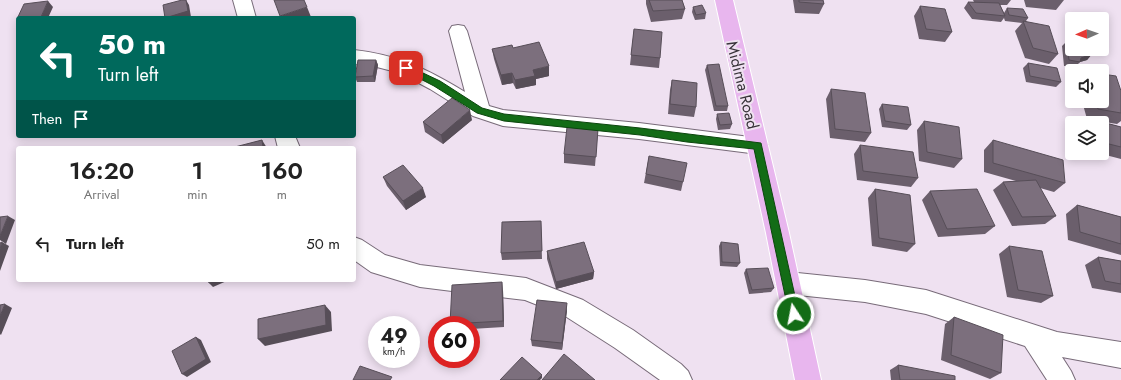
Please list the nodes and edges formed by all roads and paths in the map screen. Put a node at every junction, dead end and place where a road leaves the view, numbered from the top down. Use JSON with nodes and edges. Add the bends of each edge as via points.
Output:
{"nodes":[{"id":1,"x":242,"y":0,"type":"edge"},
{"id":2,"x":724,"y":0,"type":"edge"},
{"id":3,"x":246,"y":16,"type":"edge"},
{"id":4,"x":458,"y":31,"type":"dead end"},
{"id":5,"x":356,"y":56,"type":"edge"},
{"id":6,"x":480,"y":111,"type":"junction"},
{"id":7,"x":758,"y":146,"type":"junction"},
{"id":8,"x":356,"y":248,"type":"edge"},
{"id":9,"x":788,"y":283,"type":"junction"},
{"id":10,"x":1034,"y":337,"type":"junction"},
{"id":11,"x":1121,"y":355,"type":"edge"},
{"id":12,"x":679,"y":380,"type":"edge"},
{"id":13,"x":808,"y":380,"type":"edge"},
{"id":14,"x":1062,"y":380,"type":"edge"}],
"edges":[{"from":1,"to":3,"type":"street"},
{"from":2,"to":7,"type":"main road","name":"Midima Road","via":[[734,54]]},
{"from":4,"to":6,"type":"street"},
{"from":5,"to":6,"type":"street","via":[[406,68]]},
{"from":6,"to":7,"type":"street","via":[[504,118]]},
{"from":7,"to":9,"type":"main road","name":"Midima Road"},
{"from":8,"to":12,"type":"street","via":[[379,264],[420,276],[526,289],[574,308],[624,339]]},
{"from":9,"to":10,"type":"street","via":[[865,291],[926,302]]},
{"from":9,"to":13,"type":"main road","name":"Midima Road"},
{"from":10,"to":11,"type":"street","via":[[1057,344]]},
{"from":10,"to":14,"type":"street"}]}
